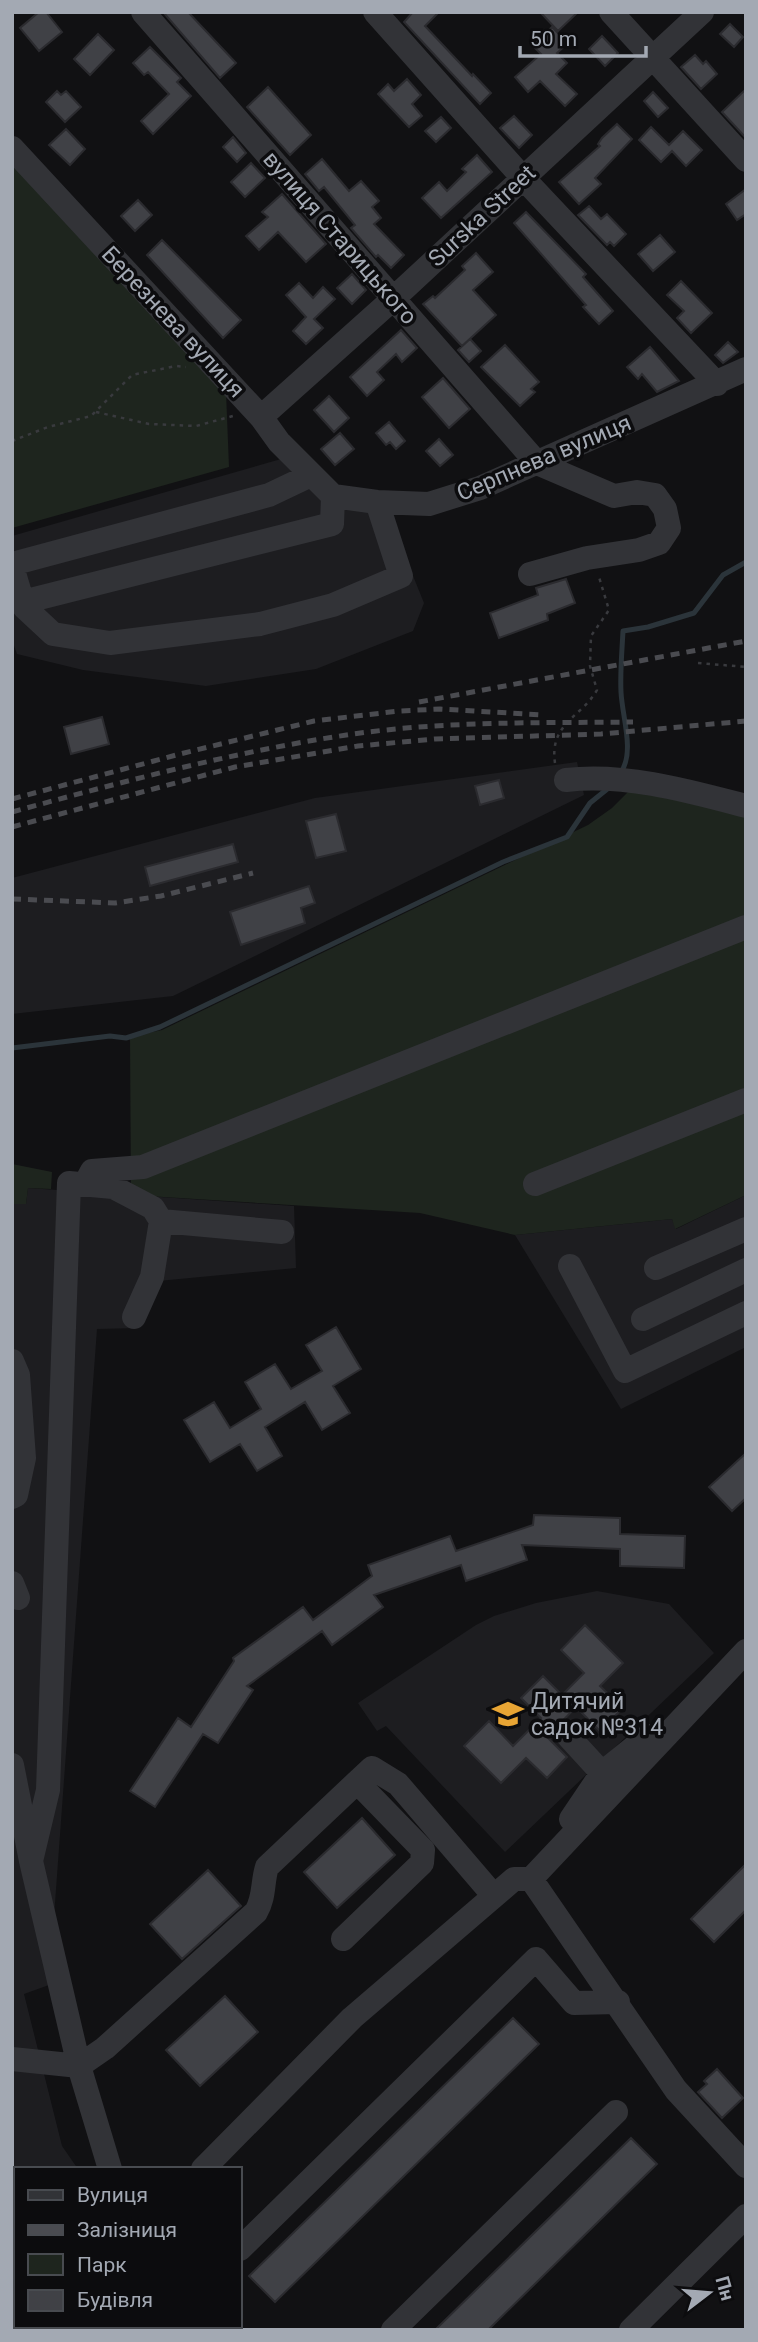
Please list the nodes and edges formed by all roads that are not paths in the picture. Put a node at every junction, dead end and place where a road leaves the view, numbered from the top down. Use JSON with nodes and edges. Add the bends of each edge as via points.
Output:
{"nodes":[{"id":1,"x":144,"y":12,"type":"edge"},
{"id":2,"x":375,"y":12,"type":"edge"},
{"id":3,"x":611,"y":12,"type":"edge"},
{"id":4,"x":702,"y":12,"type":"edge"},
{"id":5,"x":653,"y":58,"type":"junction"},
{"id":6,"x":12,"y":148,"type":"edge"},
{"id":7,"x":746,"y":160,"type":"edge"},
{"id":8,"x":523,"y":178,"type":"junction"},
{"id":9,"x":393,"y":299,"type":"junction"},
{"id":10,"x":746,"y":369,"type":"edge"},
{"id":11,"x":717,"y":384,"type":"junction"},
{"id":12,"x":258,"y":414,"type":"junction"},
{"id":13,"x":537,"y":463,"type":"junction"},
{"id":14,"x":312,"y":475,"type":"junction"},
{"id":15,"x":333,"y":496,"type":"junction"},
{"id":16,"x":377,"y":502,"type":"junction"},
{"id":17,"x":12,"y":565,"type":"edge"},
{"id":18,"x":530,"y":574,"type":"dead end"},
{"id":19,"x":23,"y":602,"type":"junction"},
{"id":20,"x":566,"y":780,"type":"road end"},
{"id":21,"x":746,"y":806,"type":"edge"},
{"id":22,"x":746,"y":927,"type":"edge"},
{"id":23,"x":746,"y":1100,"type":"edge"},
{"id":24,"x":85,"y":1184,"type":"junction"},
{"id":25,"x":535,"y":1184,"type":"dead end"},
{"id":26,"x":161,"y":1222,"type":"junction"},
{"id":27,"x":746,"y":1228,"type":"edge"},
{"id":28,"x":282,"y":1232,"type":"dead end"},
{"id":29,"x":570,"y":1266,"type":"dead end"},
{"id":30,"x":656,"y":1268,"type":"dead end"},
{"id":31,"x":746,"y":1270,"type":"edge"},
{"id":32,"x":746,"y":1313,"type":"edge"},
{"id":33,"x":134,"y":1317,"type":"dead end"},
{"id":34,"x":643,"y":1319,"type":"dead end"},
{"id":35,"x":12,"y":1360,"type":"edge"},
{"id":36,"x":13,"y":1492,"type":"edge"},
{"id":37,"x":739,"y":1658,"type":"edge"},
{"id":38,"x":568,"y":1736,"type":"dead end"},
{"id":39,"x":12,"y":1765,"type":"edge"},
{"id":40,"x":602,"y":1773,"type":"junction"},
{"id":41,"x":357,"y":1782,"type":"junction"},
{"id":42,"x":552,"y":1856,"type":"junction"},
{"id":43,"x":31,"y":1861,"type":"junction"},
{"id":44,"x":531,"y":1879,"type":"junction"},
{"id":45,"x":494,"y":1896,"type":"junction"},
{"id":46,"x":343,"y":1939,"type":"dead end"},
{"id":47,"x":618,"y":2002,"type":"junction"},
{"id":48,"x":12,"y":2059,"type":"edge"},
{"id":49,"x":79,"y":2066,"type":"junction"},
{"id":50,"x":615,"y":2112,"type":"dead end"},
{"id":51,"x":746,"y":2166,"type":"edge"},
{"id":52,"x":109,"y":2167,"type":"edge"},
{"id":53,"x":205,"y":2167,"type":"edge"},
{"id":54,"x":746,"y":2216,"type":"edge"},
{"id":55,"x":242,"y":2247,"type":"edge"},
{"id":56,"x":393,"y":2330,"type":"edge"},
{"id":57,"x":631,"y":2330,"type":"edge"}],
"edges":[{"from":1,"to":9,"type":"street","name":"вулиця Старицького"},
{"from":2,"to":8,"type":"street"},
{"from":3,"to":5,"type":"street"},
{"from":4,"to":5,"type":"street","name":"Surska Street"},
{"from":5,"to":7,"type":"street"},
{"from":5,"to":8,"type":"street","name":"Surska Street"},
{"from":6,"to":12,"type":"street","name":"Березнева вулиця"},
{"from":8,"to":9,"type":"street","name":"Surska Street"},
{"from":8,"to":11,"type":"street"},
{"from":9,"to":12,"type":"street","name":"Surska Street"},
{"from":9,"to":13,"type":"street","name":"вулиця Старицького"},
{"from":10,"to":11,"type":"street","name":"Серпнева вулиця"},
{"from":11,"to":13,"type":"street","name":"Серпнева вулиця"},
{"from":12,"to":14,"type":"street","name":"Березнева вулиця"},
{"from":13,"to":16,"type":"street","name":"Серпнева вулиця","via":[[429,504]]},
{"from":13,"to":18,"type":"street","via":[[614,496],[655,495],[665,509],[669,528],[659,543],[639,550]]},
{"from":14,"to":15,"type":"street","name":"Березнева вулиця"},
{"from":14,"to":17,"type":"street","via":[[269,495]]},
{"from":15,"to":16,"type":"street","name":"Серпнева вулиця"},
{"from":15,"to":19,"type":"street","via":[[331,524]]},
{"from":16,"to":19,"type":"street","via":[[401,576],[332,606],[260,624],[110,643],[53,634]]},
{"from":17,"to":19,"type":"street"},
{"from":20,"to":21,"type":"street","via":[[593,777],[639,783]]},
{"from":22,"to":24,"type":"street","via":[[143,1167],[92,1171]]},
{"from":23,"to":25,"type":"street"},
{"from":24,"to":26,"type":"street","via":[[113,1187],[153,1208]]},
{"from":24,"to":43,"type":"street","via":[[69,1183],[48,1790]]},
{"from":26,"to":28,"type":"street"},
{"from":26,"to":33,"type":"street","via":[[152,1277]]},
{"from":27,"to":30,"type":"street"},
{"from":29,"to":32,"type":"street","via":[[625,1371]]},
{"from":31,"to":34,"type":"street"},
{"from":35,"to":36,"type":"street","via":[[19,1375],[24,1458]]},
{"from":37,"to":40,"type":"street"},
{"from":37,"to":42,"type":"street"},
{"from":38,"to":40,"type":"street"},
{"from":39,"to":43,"type":"street"},
{"from":40,"to":42,"type":"street","via":[[560,1834]]},
{"from":41,"to":45,"type":"street","via":[[372,1768],[398,1784]]},
{"from":41,"to":46,"type":"street","via":[[423,1850],[422,1863]]},
{"from":41,"to":49,"type":"street","via":[[267,1867],[256,1912]]},
{"from":42,"to":44,"type":"street"},
{"from":43,"to":49,"type":"street"},
{"from":44,"to":45,"type":"street","via":[[514,1879]]},
{"from":44,"to":47,"type":"street"},
{"from":45,"to":53,"type":"street","via":[[352,2018]]},
{"from":47,"to":51,"type":"street","via":[[676,2090]]},
{"from":47,"to":55,"type":"street","via":[[575,2003],[536,1959]]},
{"from":48,"to":49,"type":"street"},
{"from":49,"to":52,"type":"street"},
{"from":50,"to":56,"type":"street"},
{"from":54,"to":57,"type":"street"}]}
